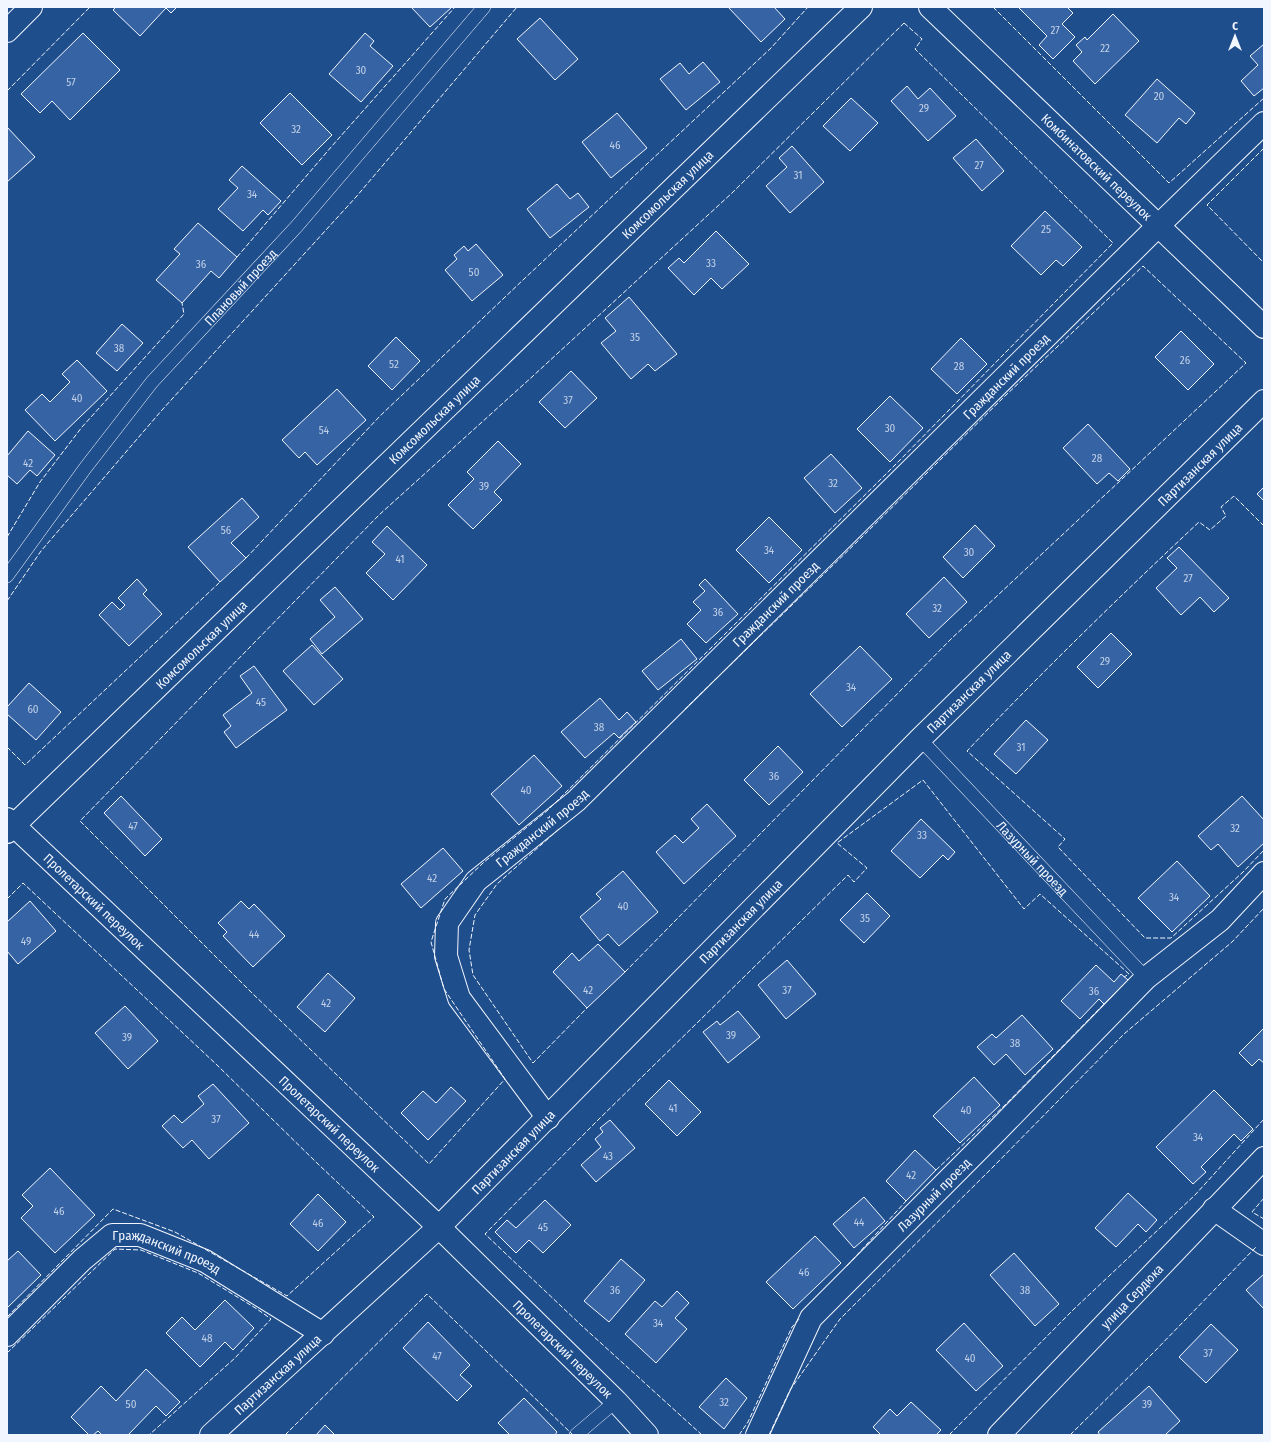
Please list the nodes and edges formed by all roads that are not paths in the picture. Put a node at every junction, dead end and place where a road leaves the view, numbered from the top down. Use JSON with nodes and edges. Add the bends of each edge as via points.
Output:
{"nodes":[{"id":1,"x":31,"y":7,"type":"edge"},
{"id":2,"x":484,"y":7,"type":"edge"},
{"id":3,"x":861,"y":7,"type":"edge"},
{"id":4,"x":930,"y":7,"type":"edge"},
{"id":5,"x":7,"y":31,"type":"edge"},
{"id":6,"x":1264,"y":123,"type":"edge"},
{"id":7,"x":1158,"y":226,"type":"junction"},
{"id":8,"x":1264,"y":327,"type":"edge"},
{"id":9,"x":1264,"y":401,"type":"edge"},
{"id":10,"x":7,"y":576,"type":"edge"},
{"id":11,"x":920,"y":739,"type":"junction"},
{"id":12,"x":9,"y":826,"type":"edge"},
{"id":13,"x":1264,"y":873,"type":"edge"},
{"id":14,"x":1146,"y":978,"type":"junction"},
{"id":15,"x":548,"y":1118,"type":"junction"},
{"id":16,"x":1264,"y":1158,"type":"edge"},
{"id":17,"x":1214,"y":1209,"type":"junction"},
{"id":18,"x":439,"y":1227,"type":"junction"},
{"id":19,"x":1264,"y":1244,"type":"edge"},
{"id":20,"x":323,"y":1334,"type":"junction"},
{"id":21,"x":7,"y":1335,"type":"edge"},
{"id":22,"x":616,"y":1401,"type":"junction"},
{"id":23,"x":211,"y":1435,"type":"edge"},
{"id":24,"x":576,"y":1435,"type":"edge"},
{"id":25,"x":647,"y":1435,"type":"edge"},
{"id":26,"x":757,"y":1435,"type":"edge"},
{"id":27,"x":999,"y":1435,"type":"edge"}],
"edges":[{"from":1,"to":5,"type":"street"},
{"from":2,"to":10,"type":"lane","name":"Плановый проезд","via":[[297,226],[152,382]]},
{"from":3,"to":12,"type":"street","name":"Комсомольская улица"},
{"from":4,"to":7,"type":"street","name":"Комбинатовский переулок"},
{"from":6,"to":7,"type":"street","name":"Гражданский проезд"},
{"from":7,"to":8,"type":"street","name":"Комбинатовский переулок"},
{"from":7,"to":15,"type":"street","name":"Гражданский проезд","via":[[576,801],[476,881],[447,923],[446,956],[459,998]]},
{"from":9,"to":11,"type":"street","name":"Партизанская улица"},
{"from":11,"to":14,"type":"lane","name":"Лазурный проезд"},
{"from":11,"to":15,"type":"street","name":"Партизанская улица"},
{"from":12,"to":18,"type":"street","name":"Пролетарский переулок"},
{"from":13,"to":14,"type":"street","name":"Лазурный проезд","via":[[1220,920]]},
{"from":14,"to":26,"type":"street","name":"Лазурный проезд","via":[[811,1318]]},
{"from":15,"to":18,"type":"street","name":"Партизанская улица"},
{"from":16,"to":17,"type":"street","name":"улица Сердюка"},
{"from":17,"to":19,"type":"street"},
{"from":17,"to":27,"type":"street","name":"улица Сердюка"},
{"from":18,"to":20,"type":"street","name":"Партизанская улица"},
{"from":18,"to":22,"type":"street","name":"Пролетарский переулок"},
{"from":20,"to":21,"type":"street","name":"Гражданский проезд","via":[[205,1262],[140,1235],[112,1235],[82,1260]]},
{"from":20,"to":23,"type":"street","name":"Партизанская улица"},
{"from":22,"to":24,"type":"lane"},
{"from":22,"to":25,"type":"street","name":"Пролетарский переулок"}]}
